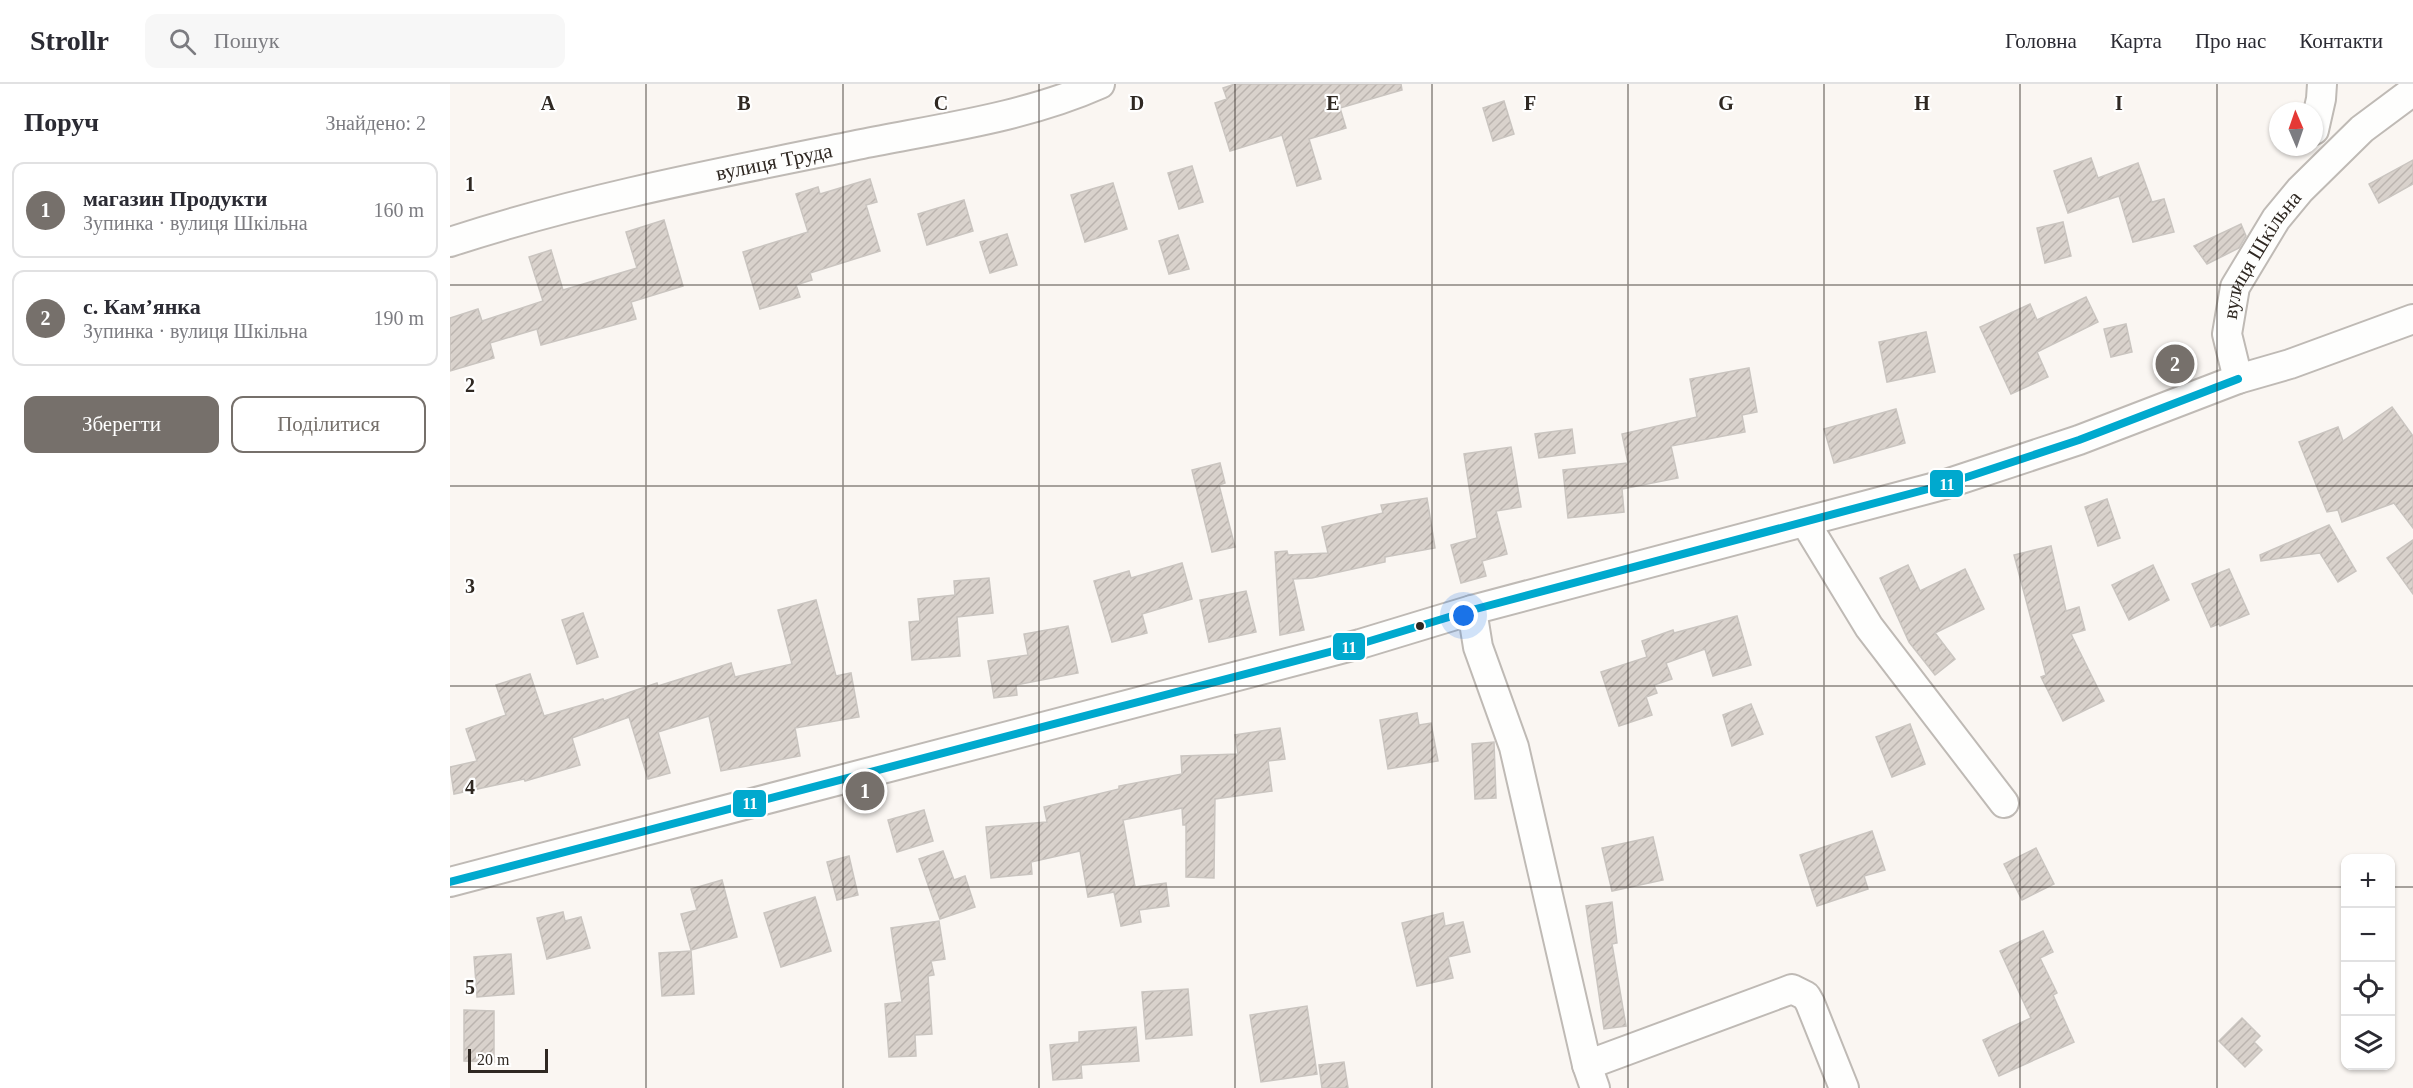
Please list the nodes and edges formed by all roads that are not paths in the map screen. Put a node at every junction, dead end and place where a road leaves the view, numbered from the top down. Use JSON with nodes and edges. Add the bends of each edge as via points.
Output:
{"nodes":[{"id":1,"x":1101,"y":84,"type":"edge"},
{"id":2,"x":2322,"y":84,"type":"edge"},
{"id":3,"x":2413,"y":91,"type":"edge"},
{"id":4,"x":2320,"y":102,"type":"edge"},
{"id":5,"x":2308,"y":156,"type":"edge"},
{"id":6,"x":2300,"y":190,"type":"junction"},
{"id":7,"x":450,"y":242,"type":"edge"},
{"id":8,"x":2413,"y":319,"type":"edge"},
{"id":9,"x":2238,"y":379,"type":"junction"},
{"id":10,"x":1805,"y":522,"type":"junction"},
{"id":11,"x":1472,"y":610,"type":"junction"},
{"id":12,"x":2004,"y":803,"type":"dead end"},
{"id":13,"x":450,"y":882,"type":"edge"},
{"id":14,"x":1591,"y":1076,"type":"edge"},
{"id":15,"x":1844,"y":1088,"type":"edge"}],
"edges":[{"from":1,"to":7,"type":"street","name":"вулиця Труда","via":[[1006,115],[569,207]]},
{"from":2,"to":4,"type":"street"},
{"from":3,"to":6,"type":"street","name":"вулиця Шкільна","via":[[2362,129]]},
{"from":5,"to":6,"type":"street"},
{"from":6,"to":9,"type":"street","name":"вулиця Шкільна","via":[[2276,219],[2235,287],[2227,334]]},
{"from":8,"to":9,"type":"street"},
{"from":9,"to":10,"type":"street","via":[[2068,444],[1943,485]]},
{"from":10,"to":11,"type":"street"},
{"from":10,"to":12,"type":"street","via":[[1869,627]]},
{"from":11,"to":13,"type":"street","via":[[1360,644]]},
{"from":11,"to":14,"type":"street","via":[[1478,647],[1514,747]]},
{"from":14,"to":15,"type":"street","via":[[1792,989],[1806,996],[1810,1003]]}]}
